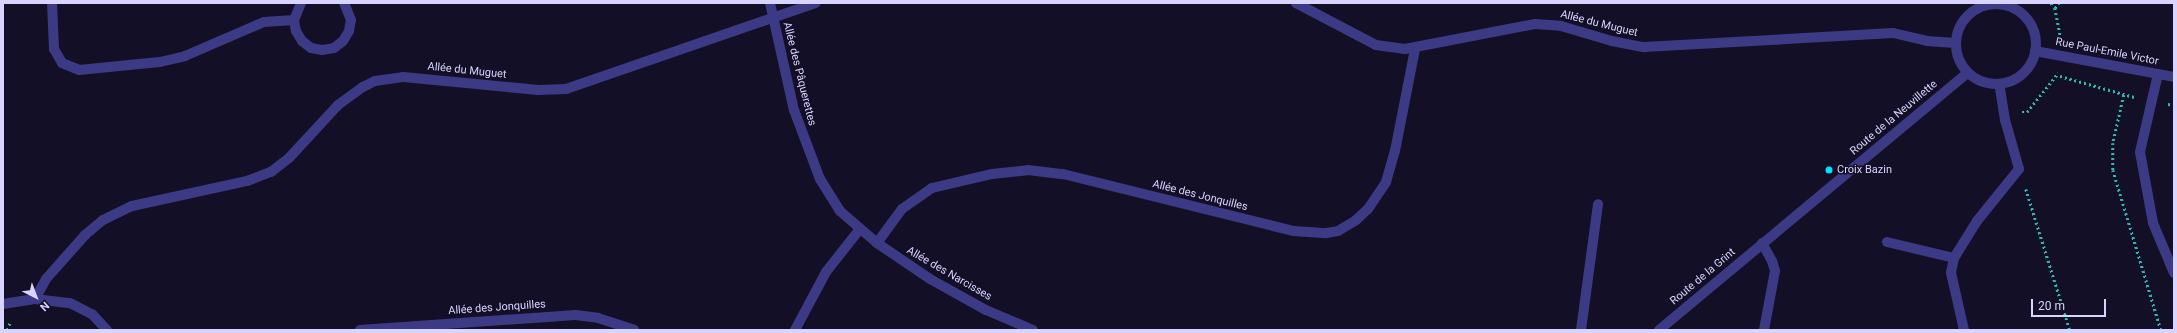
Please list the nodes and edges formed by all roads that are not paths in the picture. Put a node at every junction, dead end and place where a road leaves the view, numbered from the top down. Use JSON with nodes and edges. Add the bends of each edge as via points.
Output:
{"nodes":[{"id":1,"x":52,"y":3,"type":"edge"},
{"id":2,"x":301,"y":3,"type":"edge"},
{"id":3,"x":770,"y":3,"type":"edge"},
{"id":4,"x":816,"y":3,"type":"edge"},
{"id":5,"x":1296,"y":3,"type":"edge"},
{"id":6,"x":348,"y":5,"type":"edge"},
{"id":7,"x":1972,"y":6,"type":"edge"},
{"id":8,"x":2021,"y":6,"type":"edge"},
{"id":9,"x":773,"y":18,"type":"junction"},
{"id":10,"x":294,"y":20,"type":"junction"},
{"id":11,"x":1955,"y":43,"type":"junction"},
{"id":12,"x":1415,"y":49,"type":"junction"},
{"id":13,"x":2035,"y":51,"type":"junction"},
{"id":14,"x":1968,"y":73,"type":"junction"},
{"id":15,"x":2158,"y":74,"type":"junction"},
{"id":16,"x":2174,"y":77,"type":"edge"},
{"id":17,"x":1999,"y":84,"type":"junction"},
{"id":18,"x":1598,"y":204,"type":"dead end"},
{"id":19,"x":859,"y":230,"type":"junction"},
{"id":20,"x":1887,"y":242,"type":"dead end"},
{"id":21,"x":877,"y":243,"type":"junction"},
{"id":22,"x":1762,"y":243,"type":"junction"},
{"id":23,"x":1954,"y":258,"type":"junction"},
{"id":24,"x":2174,"y":273,"type":"edge"},
{"id":25,"x":35,"y":299,"type":"junction"},
{"id":26,"x":3,"y":304,"type":"edge"},
{"id":27,"x":107,"y":330,"type":"edge"},
{"id":28,"x":360,"y":330,"type":"edge"},
{"id":29,"x":634,"y":330,"type":"edge"},
{"id":30,"x":795,"y":330,"type":"edge"},
{"id":31,"x":1033,"y":330,"type":"edge"},
{"id":32,"x":1581,"y":330,"type":"edge"},
{"id":33,"x":1659,"y":330,"type":"edge"},
{"id":34,"x":1764,"y":330,"type":"edge"},
{"id":35,"x":1964,"y":330,"type":"edge"}],
"edges":[{"from":1,"to":10,"type":"street","via":[[54,49],[62,63],[79,70],[160,62],[185,56],[264,22]]},
{"from":2,"to":10,"type":"street"},
{"from":3,"to":9,"type":"street","name":"Allée des Pâquerettes"},
{"from":4,"to":9,"type":"street","name":"Allée du Muguet"},
{"from":5,"to":12,"type":"street","name":"Allée du Muguet","via":[[1376,45]]},
{"from":6,"to":10,"type":"street","via":[[351,20],[349,31],[343,41],[328,49],[311,48],[302,41],[296,31]]},
{"from":7,"to":8,"type":"street"},
{"from":7,"to":11,"type":"street","via":[[1961,24]]},
{"from":8,"to":13,"type":"street","via":[[2034,30],[2037,43]]},
{"from":9,"to":19,"type":"street","name":"Allée des Pâquerettes","via":[[792,103],[807,149],[830,197]]},
{"from":9,"to":25,"type":"street","name":"Allée du Muguet","via":[[566,89],[538,90],[403,77],[375,81],[362,86],[338,105],[290,158],[271,172],[247,181],[117,212],[88,232],[46,279]]},
{"from":11,"to":12,"type":"street","name":"Allée du Muguet","via":[[1927,41],[1893,33],[1644,47],[1612,42],[1561,26],[1535,24]]},
{"from":11,"to":14,"type":"street","via":[[1958,59]]},
{"from":12,"to":21,"type":"street","name":"Allée des Jonquilles","via":[[1386,182],[1368,209],[1356,220],[1338,230],[1312,233],[1294,231],[1062,174],[1028,170],[992,174],[932,188],[902,209]]},
{"from":13,"to":15,"type":"street","name":"Rue Paul-Emile Victor"},
{"from":13,"to":17,"type":"street","via":[[2026,71],[2014,80]]},
{"from":14,"to":17,"type":"street","via":[[1982,82]]},
{"from":14,"to":22,"type":"street","name":"Route de la Neuvillette"},
{"from":15,"to":16,"type":"street","name":"Rue Paul-Emile Victor"},
{"from":15,"to":24,"type":"street","via":[[2140,152],[2153,223]]},
{"from":17,"to":23,"type":"street","via":[[2005,120],[2019,170],[1977,221]]},
{"from":18,"to":32,"type":"street"},
{"from":19,"to":21,"type":"street","name":"Allée des Narcisses"},
{"from":19,"to":30,"type":"street","via":[[826,272]]},
{"from":20,"to":23,"type":"street"},
{"from":21,"to":31,"type":"street","name":"Allée des Narcisses","via":[[963,298]]},
{"from":22,"to":33,"type":"street","name":"Route de la Grint"},
{"from":22,"to":34,"type":"street","via":[[1775,271]]},
{"from":23,"to":35,"type":"street","via":[[1951,273]]},
{"from":25,"to":26,"type":"street"},
{"from":25,"to":27,"type":"street","via":[[55,300],[81,307],[92,314]]},
{"from":28,"to":29,"type":"street","name":"Allée des Jonquilles","via":[[575,315],[598,318]]}]}
